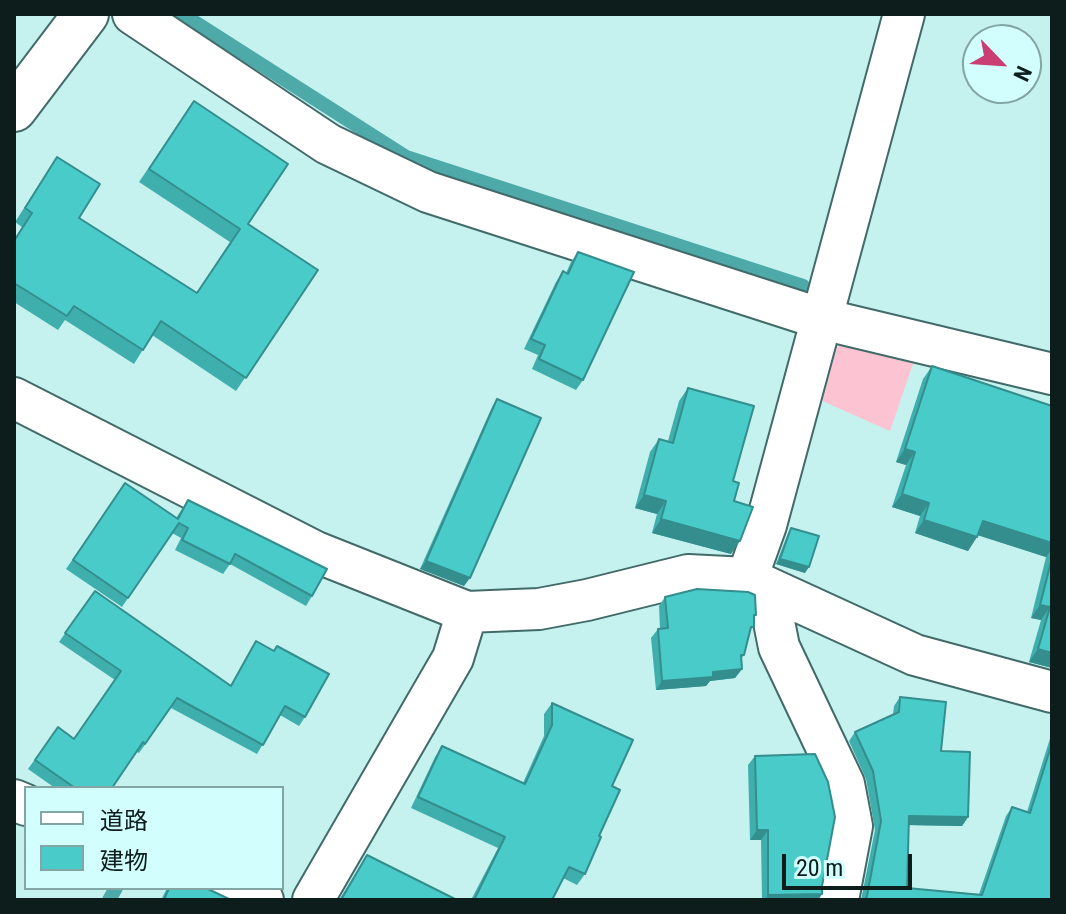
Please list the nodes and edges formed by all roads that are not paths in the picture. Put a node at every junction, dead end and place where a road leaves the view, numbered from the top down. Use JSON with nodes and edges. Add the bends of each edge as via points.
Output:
{"nodes":[{"id":1,"x":86,"y":14,"type":"edge"},
{"id":2,"x":133,"y":14,"type":"edge"},
{"id":3,"x":904,"y":14,"type":"edge"},
{"id":4,"x":14,"y":109,"type":"edge"},
{"id":5,"x":822,"y":319,"type":"junction"},
{"id":6,"x":1052,"y":374,"type":"edge"},
{"id":7,"x":14,"y":398,"type":"edge"},
{"id":8,"x":762,"y":585,"type":"junction"},
{"id":9,"x":467,"y":612,"type":"junction"},
{"id":10,"x":1052,"y":692,"type":"edge"},
{"id":11,"x":236,"y":890,"type":"edge"},
{"id":12,"x":263,"y":900,"type":"edge"},
{"id":13,"x":313,"y":900,"type":"edge"},
{"id":14,"x":838,"y":900,"type":"edge"}],
"edges":[{"from":1,"to":4,"type":"main road"},
{"from":2,"to":5,"type":"street","via":[[328,144],[428,192]]},
{"from":3,"to":5,"type":"street"},
{"from":5,"to":6,"type":"street"},
{"from":5,"to":8,"type":"street","via":[[766,525]]},
{"from":7,"to":9,"type":"street","via":[[316,552]]},
{"from":8,"to":9,"type":"street","via":[[688,575],[539,609]]},
{"from":8,"to":10,"type":"street","via":[[915,655]]},
{"from":8,"to":14,"type":"street","via":[[779,647],[844,784],[852,826]]},
{"from":9,"to":13,"type":"street","via":[[453,658]]},
{"from":11,"to":12,"type":"street"}]}
